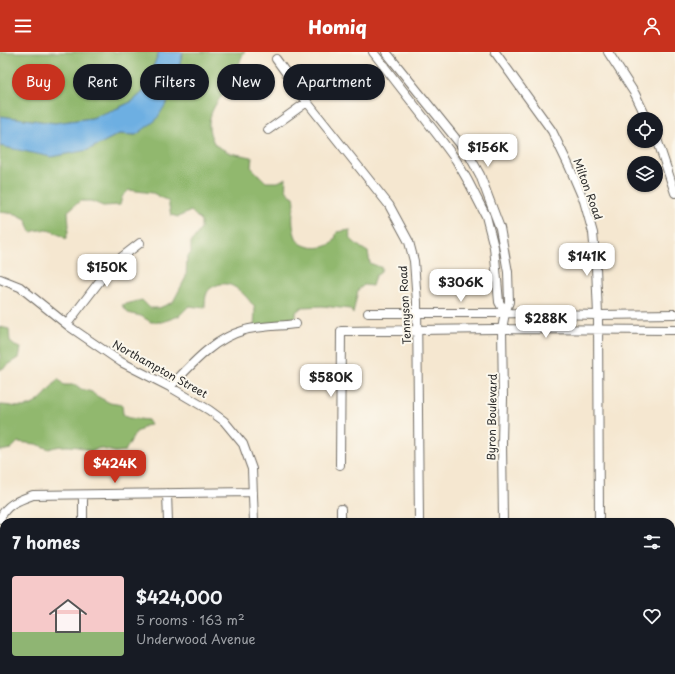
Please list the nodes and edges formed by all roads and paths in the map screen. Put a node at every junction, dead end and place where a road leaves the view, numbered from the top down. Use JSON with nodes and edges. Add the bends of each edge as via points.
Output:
{"nodes":[{"id":1,"x":373,"y":52,"type":"edge"},
{"id":2,"x":386,"y":52,"type":"edge"},
{"id":3,"x":495,"y":52,"type":"edge"},
{"id":4,"x":608,"y":52,"type":"edge"},
{"id":5,"x":276,"y":59,"type":"dead end"},
{"id":6,"x":308,"y":102,"type":"junction"},
{"id":7,"x":432,"y":110,"type":"junction"},
{"id":8,"x":644,"y":112,"type":"edge"},
{"id":9,"x":424,"y":117,"type":"junction"},
{"id":10,"x":268,"y":130,"type":"dead end"},
{"id":11,"x":660,"y":148,"type":"edge"},
{"id":12,"x":483,"y":183,"type":"junction"},
{"id":13,"x":472,"y":188,"type":"junction"},
{"id":14,"x":675,"y":192,"type":"edge"},
{"id":15,"x":140,"y":243,"type":"dead end"},
{"id":16,"x":0,"y":278,"type":"edge"},
{"id":17,"x":368,"y":313,"type":"dead end"},
{"id":18,"x":504,"y":313,"type":"junction"},
{"id":19,"x":418,"y":314,"type":"junction"},
{"id":20,"x":675,"y":314,"type":"edge"},
{"id":21,"x":598,"y":316,"type":"junction"},
{"id":22,"x":67,"y":324,"type":"junction"},
{"id":23,"x":296,"y":324,"type":"dead end"},
{"id":24,"x":502,"y":329,"type":"junction"},
{"id":25,"x":418,"y":330,"type":"junction"},
{"id":26,"x":598,"y":330,"type":"junction"},
{"id":27,"x":675,"y":330,"type":"edge"},
{"id":28,"x":170,"y":387,"type":"junction"},
{"id":29,"x":340,"y":465,"type":"dead end"},
{"id":30,"x":253,"y":492,"type":"junction"},
{"id":31,"x":167,"y":493,"type":"junction"},
{"id":32,"x":82,"y":495,"type":"junction"},
{"id":33,"x":341,"y":509,"type":"dead end"},
{"id":34,"x":1,"y":518,"type":"edge"},
{"id":35,"x":83,"y":518,"type":"edge"},
{"id":36,"x":168,"y":518,"type":"edge"},
{"id":37,"x":254,"y":518,"type":"edge"},
{"id":38,"x":341,"y":518,"type":"edge"},
{"id":39,"x":419,"y":518,"type":"edge"},
{"id":40,"x":503,"y":518,"type":"edge"},
{"id":41,"x":599,"y":518,"type":"edge"}],
"edges":[{"from":1,"to":9,"type":"street","name":"Byron Boulevard"},
{"from":2,"to":7,"type":"street","name":"Byron Boulevard"},
{"from":3,"to":21,"type":"street","name":"Milton Road","via":[[552,131],[584,201],[592,233]]},
{"from":4,"to":8,"type":"street"},
{"from":5,"to":6,"type":"street","name":"Tennyson Road"},
{"from":6,"to":10,"type":"street"},
{"from":6,"to":19,"type":"street","name":"Tennyson Road","via":[[389,206],[409,242],[414,261]]},
{"from":7,"to":9,"type":"street"},
{"from":7,"to":12,"type":"street","name":"Byron Boulevard","via":[[468,156]]},
{"from":9,"to":13,"type":"street","name":"Byron Boulevard","via":[[456,160]]},
{"from":11,"to":14,"type":"street"},
{"from":12,"to":13,"type":"street"},
{"from":12,"to":18,"type":"street","name":"Byron Boulevard","via":[[500,228],[508,272],[509,302]]},
{"from":13,"to":18,"type":"street","name":"Byron Boulevard","via":[[486,216],[494,247],[499,302]]},
{"from":15,"to":22,"type":"street","via":[[108,271]]},
{"from":16,"to":22,"type":"street","name":"Northampton Street","via":[[20,287]]},
{"from":17,"to":19,"type":"street"},
{"from":18,"to":19,"type":"street"},
{"from":18,"to":21,"type":"street"},
{"from":18,"to":24,"type":"street","name":"Byron Boulevard"},
{"from":19,"to":25,"type":"street","name":"Tennyson Road"},
{"from":20,"to":21,"type":"street"},
{"from":21,"to":26,"type":"street","name":"Milton Road"},
{"from":22,"to":28,"type":"street","name":"Northampton Street","via":[[121,362]]},
{"from":23,"to":28,"type":"street","via":[[246,330],[230,335],[198,358]]},
{"from":24,"to":25,"type":"street"},
{"from":24,"to":26,"type":"street"},
{"from":24,"to":40,"type":"street","name":"Byron Boulevard"},
{"from":25,"to":29,"type":"street","via":[[340,330]]},
{"from":25,"to":39,"type":"street","name":"Tennyson Road"},
{"from":26,"to":27,"type":"street"},
{"from":26,"to":41,"type":"street","name":"Milton Road"},
{"from":28,"to":30,"type":"street","name":"Northampton Street","via":[[224,420],[236,434],[243,444],[252,469]]},
{"from":30,"to":31,"type":"street"},
{"from":30,"to":37,"type":"street","name":"Northampton Street"},
{"from":31,"to":32,"type":"street"},
{"from":31,"to":36,"type":"street"},
{"from":32,"to":34,"type":"street","via":[[33,495],[16,500]]},
{"from":32,"to":35,"type":"street"},
{"from":33,"to":38,"type":"street"}]}
